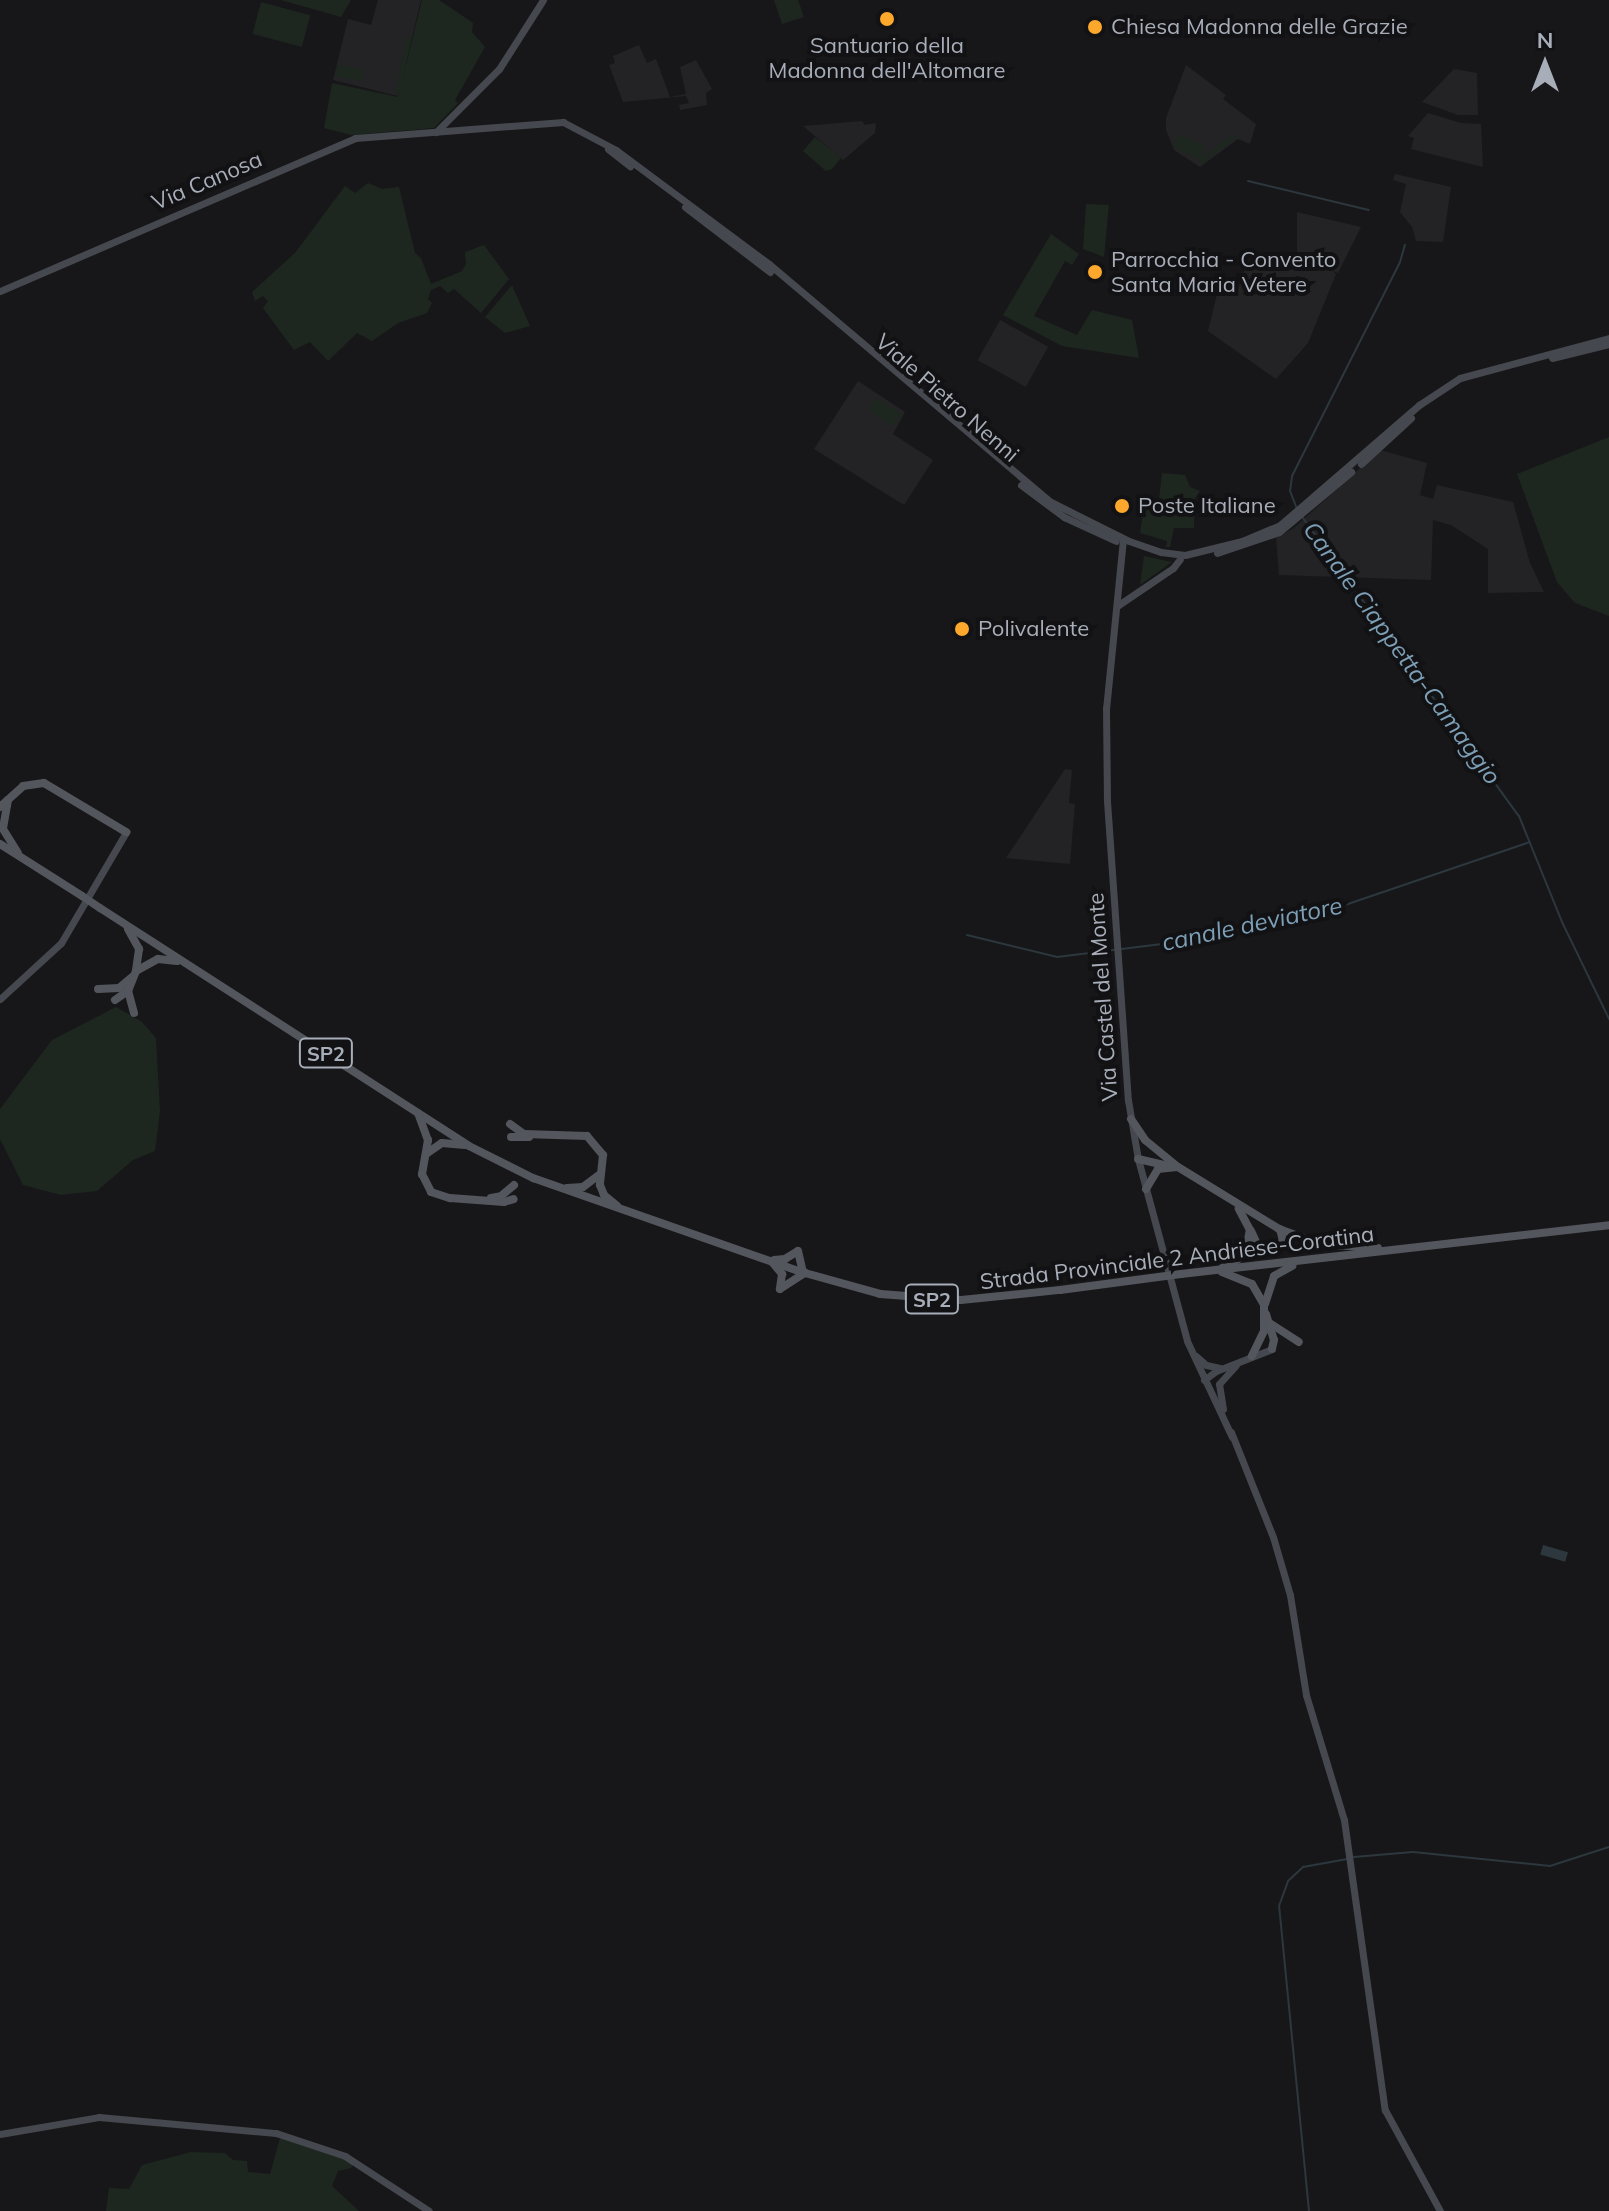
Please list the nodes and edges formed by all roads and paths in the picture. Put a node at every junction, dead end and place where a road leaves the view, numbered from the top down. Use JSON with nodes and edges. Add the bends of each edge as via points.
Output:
{"nodes":[{"id":1,"x":543,"y":0,"type":"edge"},
{"id":2,"x":563,"y":122,"type":"joint"},
{"id":3,"x":436,"y":132,"type":"junction"},
{"id":4,"x":0,"y":291,"type":"edge"},
{"id":5,"x":1609,"y":341,"type":"edge"},
{"id":6,"x":1295,"y":517,"type":"junction"},
{"id":7,"x":1123,"y":541,"type":"junction"},
{"id":8,"x":1180,"y":559,"type":"junction"},
{"id":9,"x":1117,"y":606,"type":"junction"},
{"id":10,"x":11,"y":796,"type":"junction"},
{"id":11,"x":0,"y":807,"type":"edge"},
{"id":12,"x":126,"y":832,"type":"joint"},
{"id":13,"x":0,"y":844,"type":"edge"},
{"id":14,"x":24,"y":859,"type":"junction"},
{"id":15,"x":126,"y":925,"type":"junction"},
{"id":16,"x":186,"y":964,"type":"junction"},
{"id":17,"x":134,"y":974,"type":"junction"},
{"id":18,"x":98,"y":989,"type":"dead end"},
{"id":19,"x":124,"y":989,"type":"junction"},
{"id":20,"x":0,"y":999,"type":"edge"},
{"id":21,"x":134,"y":1013,"type":"dead end"},
{"id":22,"x":417,"y":1113,"type":"junction"},
{"id":23,"x":1131,"y":1119,"type":"junction"},
{"id":24,"x":510,"y":1124,"type":"dead end"},
{"id":25,"x":526,"y":1136,"type":"junction"},
{"id":26,"x":469,"y":1146,"type":"junction"},
{"id":27,"x":512,"y":1151,"type":"dead end"},
{"id":28,"x":1157,"y":1152,"type":"junction"},
{"id":29,"x":426,"y":1154,"type":"junction"},
{"id":30,"x":1138,"y":1159,"type":"junction"},
{"id":31,"x":1173,"y":1167,"type":"junction"},
{"id":32,"x":600,"y":1174,"type":"junction"},
{"id":33,"x":514,"y":1185,"type":"dead end"},
{"id":34,"x":558,"y":1187,"type":"junction"},
{"id":35,"x":1146,"y":1189,"type":"junction"},
{"id":36,"x":502,"y":1199,"type":"junction"},
{"id":37,"x":1235,"y":1205,"type":"junction"},
{"id":38,"x":515,"y":1211,"type":"dead end"},
{"id":39,"x":624,"y":1211,"type":"junction"},
{"id":40,"x":1609,"y":1225,"type":"edge"},
{"id":41,"x":1279,"y":1229,"type":"junction"},
{"id":42,"x":1250,"y":1230,"type":"junction"},
{"id":43,"x":1406,"y":1249,"type":"junction"},
{"id":44,"x":769,"y":1260,"type":"junction"},
{"id":45,"x":1316,"y":1260,"type":"junction"},
{"id":46,"x":1213,"y":1271,"type":"junction"},
{"id":47,"x":804,"y":1272,"type":"junction"},
{"id":48,"x":1265,"y":1309,"type":"junction"},
{"id":49,"x":1267,"y":1327,"type":"junction"},
{"id":50,"x":1299,"y":1342,"type":"dead end"},
{"id":51,"x":1190,"y":1348,"type":"junction"},
{"id":52,"x":1272,"y":1349,"type":"joint"},
{"id":53,"x":1252,"y":1356,"type":"junction"},
{"id":54,"x":1225,"y":1371,"type":"junction"},
{"id":55,"x":1204,"y":1380,"type":"junction"},
{"id":56,"x":1232,"y":1437,"type":"junction"},
{"id":57,"x":0,"y":2134,"type":"edge"},
{"id":58,"x":429,"y":2211,"type":"edge"},
{"id":59,"x":1440,"y":2211,"type":"edge"}],
"edges":[{"from":1,"to":3,"type":"main road","via":[[499,69]]},
{"from":2,"to":3,"type":"main road","name":"Via Canosa"},
{"from":2,"to":7,"type":"main road","name":"Viale Pietro Nenni","via":[[601,142],[759,261],[1046,505]]},
{"from":3,"to":4,"type":"main road","name":"Via Canosa","via":[[355,138]]},
{"from":5,"to":6,"type":"main road","via":[[1460,378],[1419,405]]},
{"from":6,"to":7,"type":"main road","via":[[1262,534],[1189,555]]},
{"from":6,"to":8,"type":"main road","via":[[1265,539]]},
{"from":7,"to":8,"type":"main road","via":[[1152,555]]},
{"from":7,"to":9,"type":"main road","name":"Via Castel del Monte"},
{"from":8,"to":9,"type":"main road"},
{"from":9,"to":23,"type":"main road","name":"Via Castel del Monte","via":[[1106,708],[1107,801]]},
{"from":10,"to":11,"type":"main road"},
{"from":10,"to":12,"type":"main road","via":[[27,784],[44,783]]},
{"from":10,"to":14,"type":"main road","via":[[3,829]]},
{"from":12,"to":20,"type":"main road","via":[[61,943]]},
{"from":13,"to":14,"type":"main road","name":"Strada Provinciale 2 Andriese-Coratina","number":"SP2"},
{"from":14,"to":15,"type":"main road","name":"Strada Provinciale 2 Andriese-Coratina","number":"SP2","bridge":true},
{"from":15,"to":16,"type":"main road","name":"Strada Provinciale 2 Andriese-Coratina","number":"SP2"},
{"from":15,"to":17,"type":"main road","via":[[139,949]]},
{"from":16,"to":17,"type":"main road","via":[[158,959]]},
{"from":16,"to":22,"type":"main road","name":"Strada Provinciale 2 Andriese-Coratina","number":"SP2"},
{"from":17,"to":19,"type":"main road"},
{"from":18,"to":19,"type":"main road"},
{"from":19,"to":21,"type":"main road"},
{"from":22,"to":26,"type":"main road","name":"Strada Provinciale 2 Andriese-Coratina","number":"SP2"},
{"from":22,"to":29,"type":"main road","via":[[426,1129]]},
{"from":23,"to":28,"type":"main road"},
{"from":23,"to":30,"type":"main road","name":"Via Castel del Monte"},
{"from":24,"to":25,"type":"main road"},
{"from":25,"to":27,"type":"main road"},
{"from":25,"to":32,"type":"main road","via":[[587,1136],[603,1155]]},
{"from":26,"to":29,"type":"main road","via":[[442,1143]]},
{"from":26,"to":34,"type":"main road","name":"Strada Provinciale 2 Andriese-Coratina","number":"SP2"},
{"from":28,"to":30,"type":"main road"},
{"from":28,"to":31,"type":"main road"},
{"from":29,"to":36,"type":"main road","via":[[422,1174],[431,1192],[450,1198]]},
{"from":30,"to":31,"type":"main road"},
{"from":30,"to":35,"type":"main road","name":"Via Castel del Monte"},
{"from":31,"to":35,"type":"main road","via":[[1154,1173]]},
{"from":31,"to":37,"type":"main road"},
{"from":32,"to":34,"type":"main road","via":[[583,1187]]},
{"from":32,"to":39,"type":"main road","via":[[604,1195]]},
{"from":33,"to":36,"type":"main road"},
{"from":34,"to":39,"type":"main road","name":"Strada Provinciale 2 Andriese-Coratina","number":"SP2"},
{"from":35,"to":51,"type":"main road","name":"Via Castel del Monte"},
{"from":36,"to":38,"type":"main road"},
{"from":37,"to":41,"type":"main road"},
{"from":37,"to":42,"type":"main road"},
{"from":39,"to":44,"type":"main road","name":"Strada Provinciale 2 Andriese-Coratina","number":"SP2"},
{"from":40,"to":43,"type":"main road","name":"Strada Provinciale 2 Andriese-Coratina","number":"SP2"},
{"from":41,"to":42,"type":"main road","via":[[1283,1241],[1272,1252],[1258,1246]]},
{"from":41,"to":43,"type":"main road","via":[[1334,1246]]},
{"from":42,"to":46,"type":"main road","via":[[1238,1259]]},
{"from":43,"to":45,"type":"main road","name":"Strada Provinciale 2 Andriese-Coratina","number":"SP2"},
{"from":44,"to":47,"type":"main road","name":"Strada Provinciale 2 Andriese-Coratina","number":"SP2"},
{"from":44,"to":47,"type":"main road","via":[[798,1251]]},
{"from":44,"to":47,"type":"main road","via":[[782,1274],[780,1289]]},
{"from":45,"to":46,"type":"main road","name":"Strada Provinciale 2 Andriese-Coratina","number":"SP2"},
{"from":45,"to":48,"type":"main road","via":[[1286,1267],[1274,1276]]},
{"from":46,"to":47,"type":"main road","name":"Strada Provinciale 2 Andriese-Coratina","number":"SP2","bridge":true,"via":[[992,1299],[880,1294]]},
{"from":46,"to":48,"type":"main road","via":[[1252,1284]]},
{"from":48,"to":49,"type":"main road"},
{"from":49,"to":50,"type":"main road"},
{"from":49,"to":52,"type":"main road"},
{"from":49,"to":53,"type":"main road"},
{"from":51,"to":54,"type":"main road","via":[[1206,1365]]},
{"from":51,"to":55,"type":"main road","name":"Via Castel del Monte"},
{"from":52,"to":53,"type":"main road"},
{"from":53,"to":54,"type":"main road"},
{"from":54,"to":55,"type":"main road"},
{"from":54,"to":56,"type":"main road","via":[[1218,1395]]},
{"from":55,"to":56,"type":"main road","name":"Via Castel del Monte"},
{"from":56,"to":59,"type":"main road","via":[[1273,1537],[1290,1595],[1306,1695],[1339,1796],[1385,2110]]},
{"from":57,"to":58,"type":"main road","via":[[99,2117],[276,2133],[345,2156]]}]}
